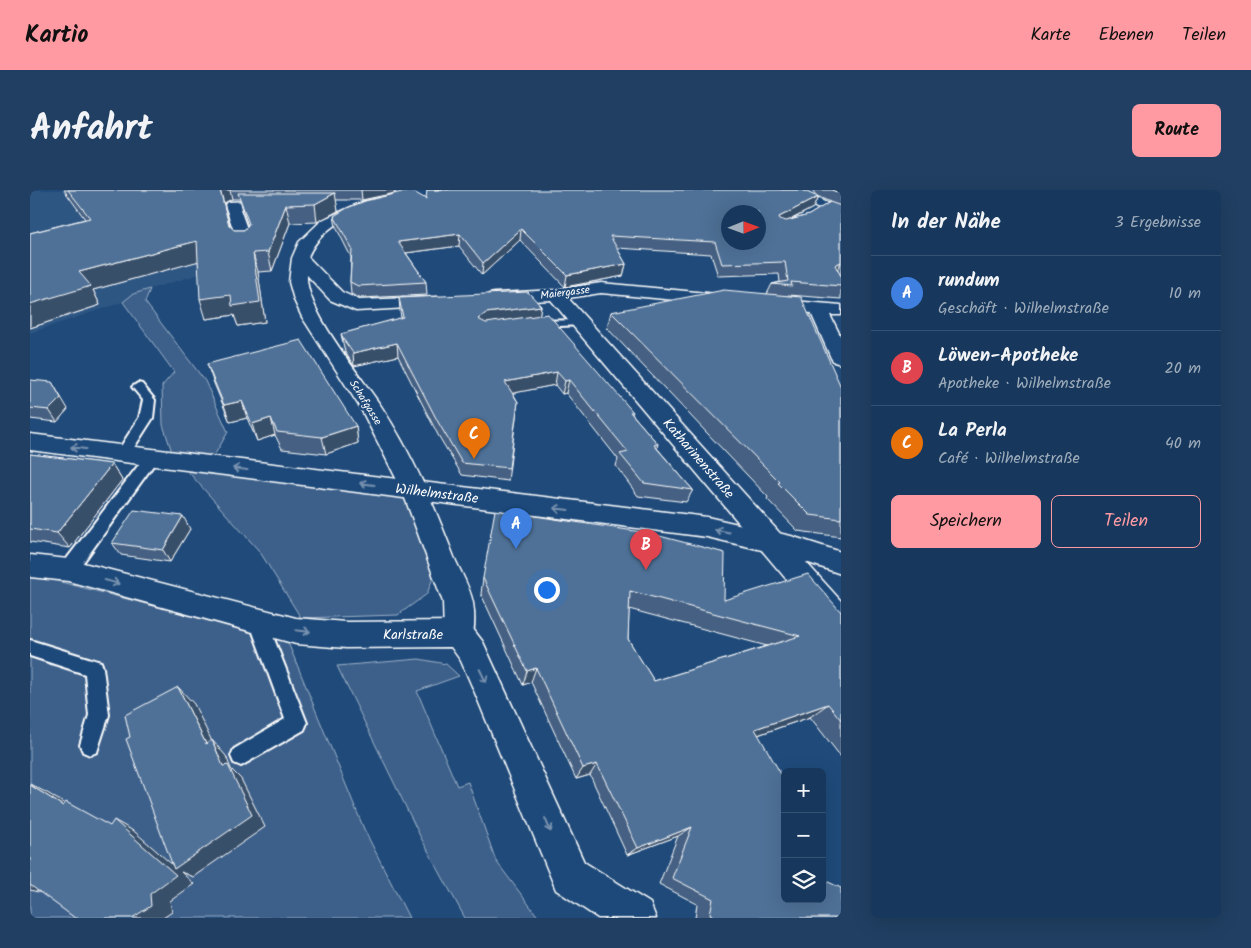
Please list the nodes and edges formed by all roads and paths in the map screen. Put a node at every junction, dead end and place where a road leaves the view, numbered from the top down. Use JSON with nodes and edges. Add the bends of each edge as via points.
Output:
{"nodes":[{"id":1,"x":441,"y":190,"type":"edge"},
{"id":2,"x":772,"y":191,"type":"edge"},
{"id":3,"x":791,"y":191,"type":"edge"},
{"id":4,"x":292,"y":204,"type":"edge"},
{"id":5,"x":330,"y":204,"type":"edge"},
{"id":6,"x":367,"y":205,"type":"junction"},
{"id":7,"x":841,"y":215,"type":"edge"},
{"id":8,"x":244,"y":243,"type":"edge"},
{"id":9,"x":300,"y":258,"type":"junction"},
{"id":10,"x":556,"y":295,"type":"junction"},
{"id":11,"x":481,"y":299,"type":"edge"},
{"id":12,"x":453,"y":301,"type":"edge"},
{"id":13,"x":818,"y":308,"type":"junction"},
{"id":14,"x":841,"y":310,"type":"edge"},
{"id":15,"x":581,"y":323,"type":"junction"},
{"id":16,"x":520,"y":326,"type":"edge"},
{"id":17,"x":841,"y":358,"type":"edge"},
{"id":18,"x":138,"y":387,"type":"dead end"},
{"id":19,"x":30,"y":442,"type":"edge"},
{"id":20,"x":123,"y":454,"type":"junction"},
{"id":21,"x":152,"y":457,"type":"junction"},
{"id":22,"x":415,"y":490,"type":"junction"},
{"id":23,"x":769,"y":541,"type":"junction"},
{"id":24,"x":841,"y":563,"type":"edge"},
{"id":25,"x":30,"y":566,"type":"edge"},
{"id":26,"x":68,"y":570,"type":"junction"},
{"id":27,"x":258,"y":621,"type":"junction"},
{"id":28,"x":841,"y":622,"type":"edge"},
{"id":29,"x":459,"y":634,"type":"junction"},
{"id":30,"x":30,"y":648,"type":"edge"},
{"id":31,"x":90,"y":745,"type":"dead end"},
{"id":32,"x":241,"y":756,"type":"dead end"},
{"id":33,"x":635,"y":918,"type":"edge"}],
"edges":[{"from":1,"to":6,"type":"street","name":"Schafgasse"},
{"from":2,"to":3,"type":"street"},
{"from":3,"to":7,"type":"street","via":[[821,210]]},
{"from":4,"to":8,"type":"street","via":[[232,205]]},
{"from":5,"to":6,"type":"street","name":"Schafgasse"},
{"from":6,"to":9,"type":"street","name":"Schafgasse","via":[[327,223],[307,242]]},
{"from":9,"to":12,"type":"street","via":[[336,296],[356,306]]},
{"from":9,"to":22,"type":"street","name":"Schafgasse","via":[[298,282],[302,300],[372,409]]},
{"from":10,"to":11,"type":"street","name":"Maiergasse"},
{"from":10,"to":13,"type":"street","name":"Maiergasse","via":[[601,288]]},
{"from":10,"to":15,"type":"street","name":"Katharinenstraße"},
{"from":13,"to":14,"type":"street","name":"Maiergasse"},
{"from":13,"to":17,"type":"street"},
{"from":15,"to":16,"type":"lane","via":[[546,322]]},
{"from":15,"to":23,"type":"street","name":"Katharinenstraße"},
{"from":18,"to":20,"type":"lane","via":[[149,400],[146,418]]},
{"from":20,"to":19,"type":"street","name":"Wilhelmstraße","one_way":true},
{"from":20,"to":21,"type":"street","name":"Wilhelmstraße"},
{"from":22,"to":21,"type":"street","name":"Wilhelmstraße","one_way":true},
{"from":21,"to":26,"type":"lane"},
{"from":23,"to":22,"type":"street","name":"Wilhelmstraße","one_way":true,"via":[[706,527]]},
{"from":22,"to":29,"type":"street","name":"Schafgasse","via":[[458,602]]},
{"from":23,"to":24,"type":"street","name":"Wilhelmstraße"},
{"from":23,"to":28,"type":"street","name":"Katharinenstraße"},
{"from":25,"to":26,"type":"street","name":"Karlstraße"},
{"from":26,"to":27,"type":"street","name":"Karlstraße","one_way":true},
{"from":27,"to":29,"type":"street","name":"Karlstraße","one_way":true,"via":[[296,631],[346,635]]},
{"from":27,"to":32,"type":"lane","via":[[297,723]]},
{"from":29,"to":33,"type":"street","name":"Karlstraße","one_way":true,"via":[[472,652],[490,690],[570,876]]},
{"from":30,"to":31,"type":"lane","via":[[94,668],[99,715]]}]}
